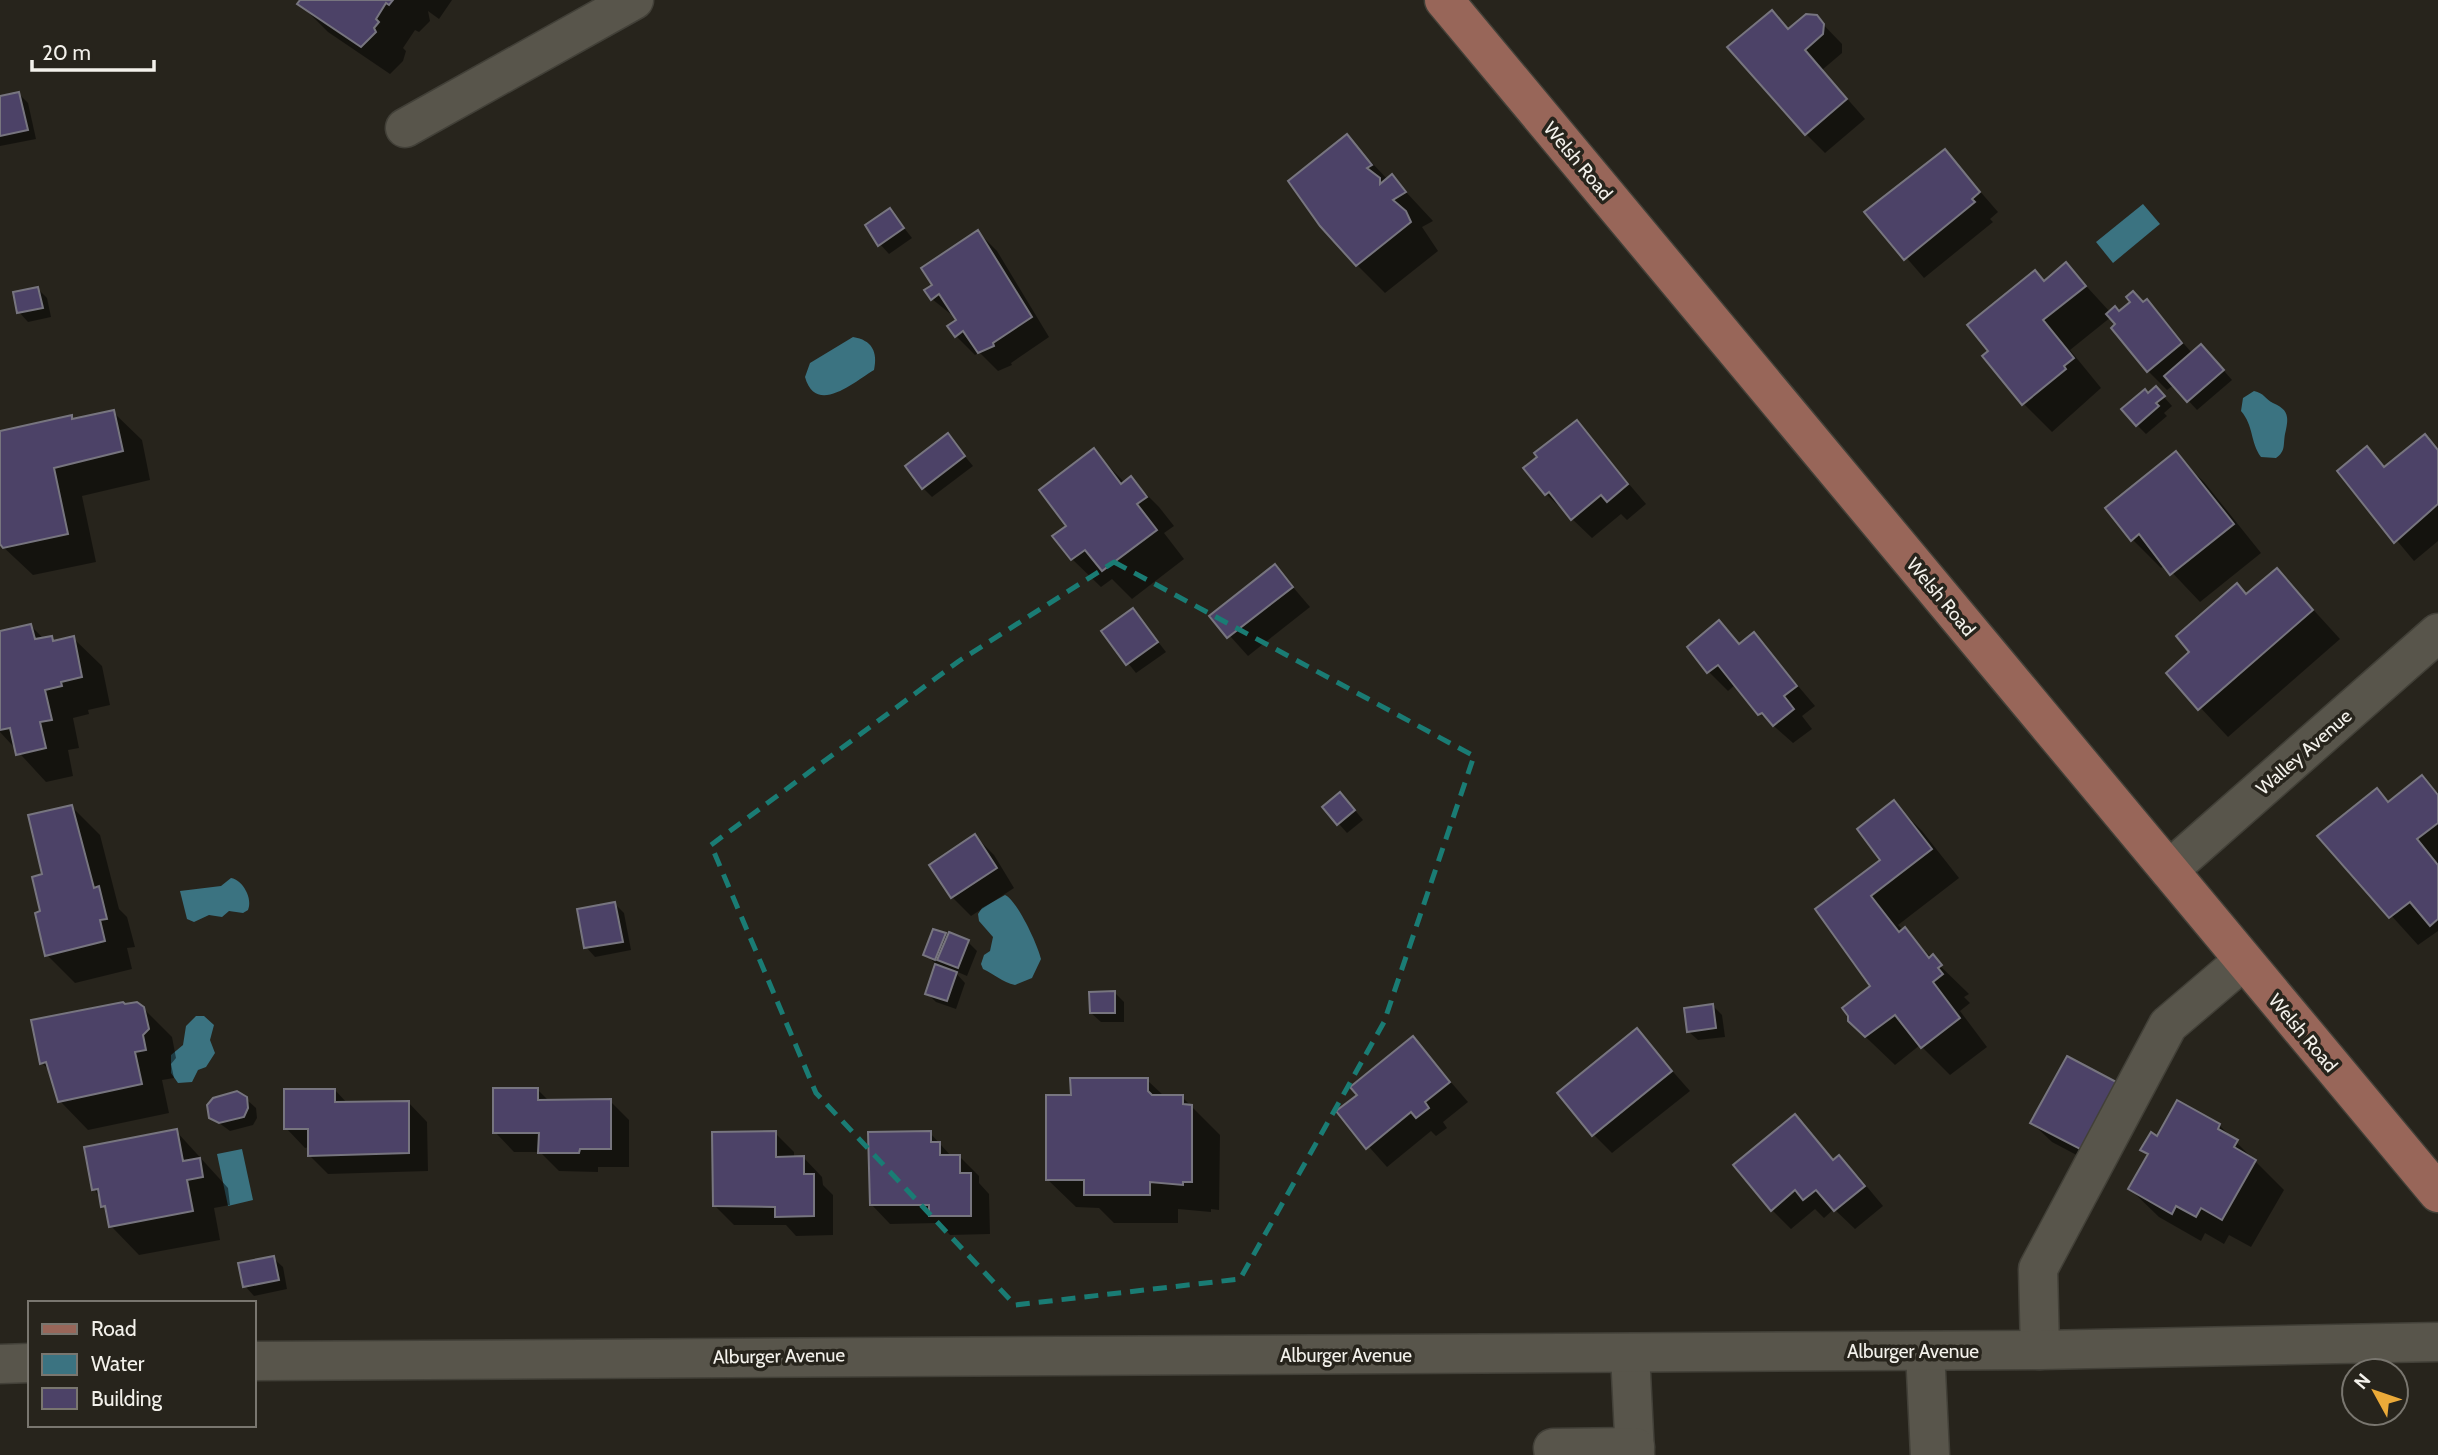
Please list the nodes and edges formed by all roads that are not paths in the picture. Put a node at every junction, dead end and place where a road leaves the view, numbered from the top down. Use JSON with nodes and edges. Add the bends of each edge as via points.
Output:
{"nodes":[{"id":1,"x":634,"y":0,"type":"edge"},
{"id":2,"x":1444,"y":0,"type":"edge"},
{"id":3,"x":405,"y":128,"type":"dead end"},
{"id":4,"x":2438,"y":633,"type":"edge"},
{"id":5,"x":2169,"y":870,"type":"junction"},
{"id":6,"x":2244,"y":961,"type":"junction"},
{"id":7,"x":2438,"y":1193,"type":"edge"},
{"id":8,"x":2438,"y":1342,"type":"edge"},
{"id":9,"x":2040,"y":1350,"type":"junction"},
{"id":10,"x":1925,"y":1351,"type":"junction"},
{"id":11,"x":1630,"y":1353,"type":"junction"},
{"id":12,"x":256,"y":1361,"type":"edge"},
{"id":13,"x":28,"y":1363,"type":"edge"},
{"id":14,"x":0,"y":1364,"type":"edge"},
{"id":15,"x":1635,"y":1451,"type":"edge"},
{"id":16,"x":1554,"y":1455,"type":"edge"},
{"id":17,"x":1930,"y":1455,"type":"edge"}],
"edges":[{"from":1,"to":3,"type":"street"},
{"from":2,"to":5,"type":"main road","name":"Welsh Road"},
{"from":4,"to":5,"type":"street","name":"Walley Avenue"},
{"from":5,"to":6,"type":"main road","name":"Welsh Road"},
{"from":6,"to":7,"type":"main road","name":"Welsh Road"},
{"from":6,"to":9,"type":"street","via":[[2168,1025],[2038,1269]]},
{"from":8,"to":9,"type":"street","name":"Alburger Avenue"},
{"from":9,"to":10,"type":"street","name":"Alburger Avenue"},
{"from":10,"to":11,"type":"street","name":"Alburger Avenue"},
{"from":10,"to":17,"type":"street"},
{"from":11,"to":12,"type":"street","name":"Alburger Avenue"},
{"from":11,"to":15,"type":"street"},
{"from":13,"to":14,"type":"street"},
{"from":15,"to":16,"type":"street","via":[[1553,1448]]}]}
